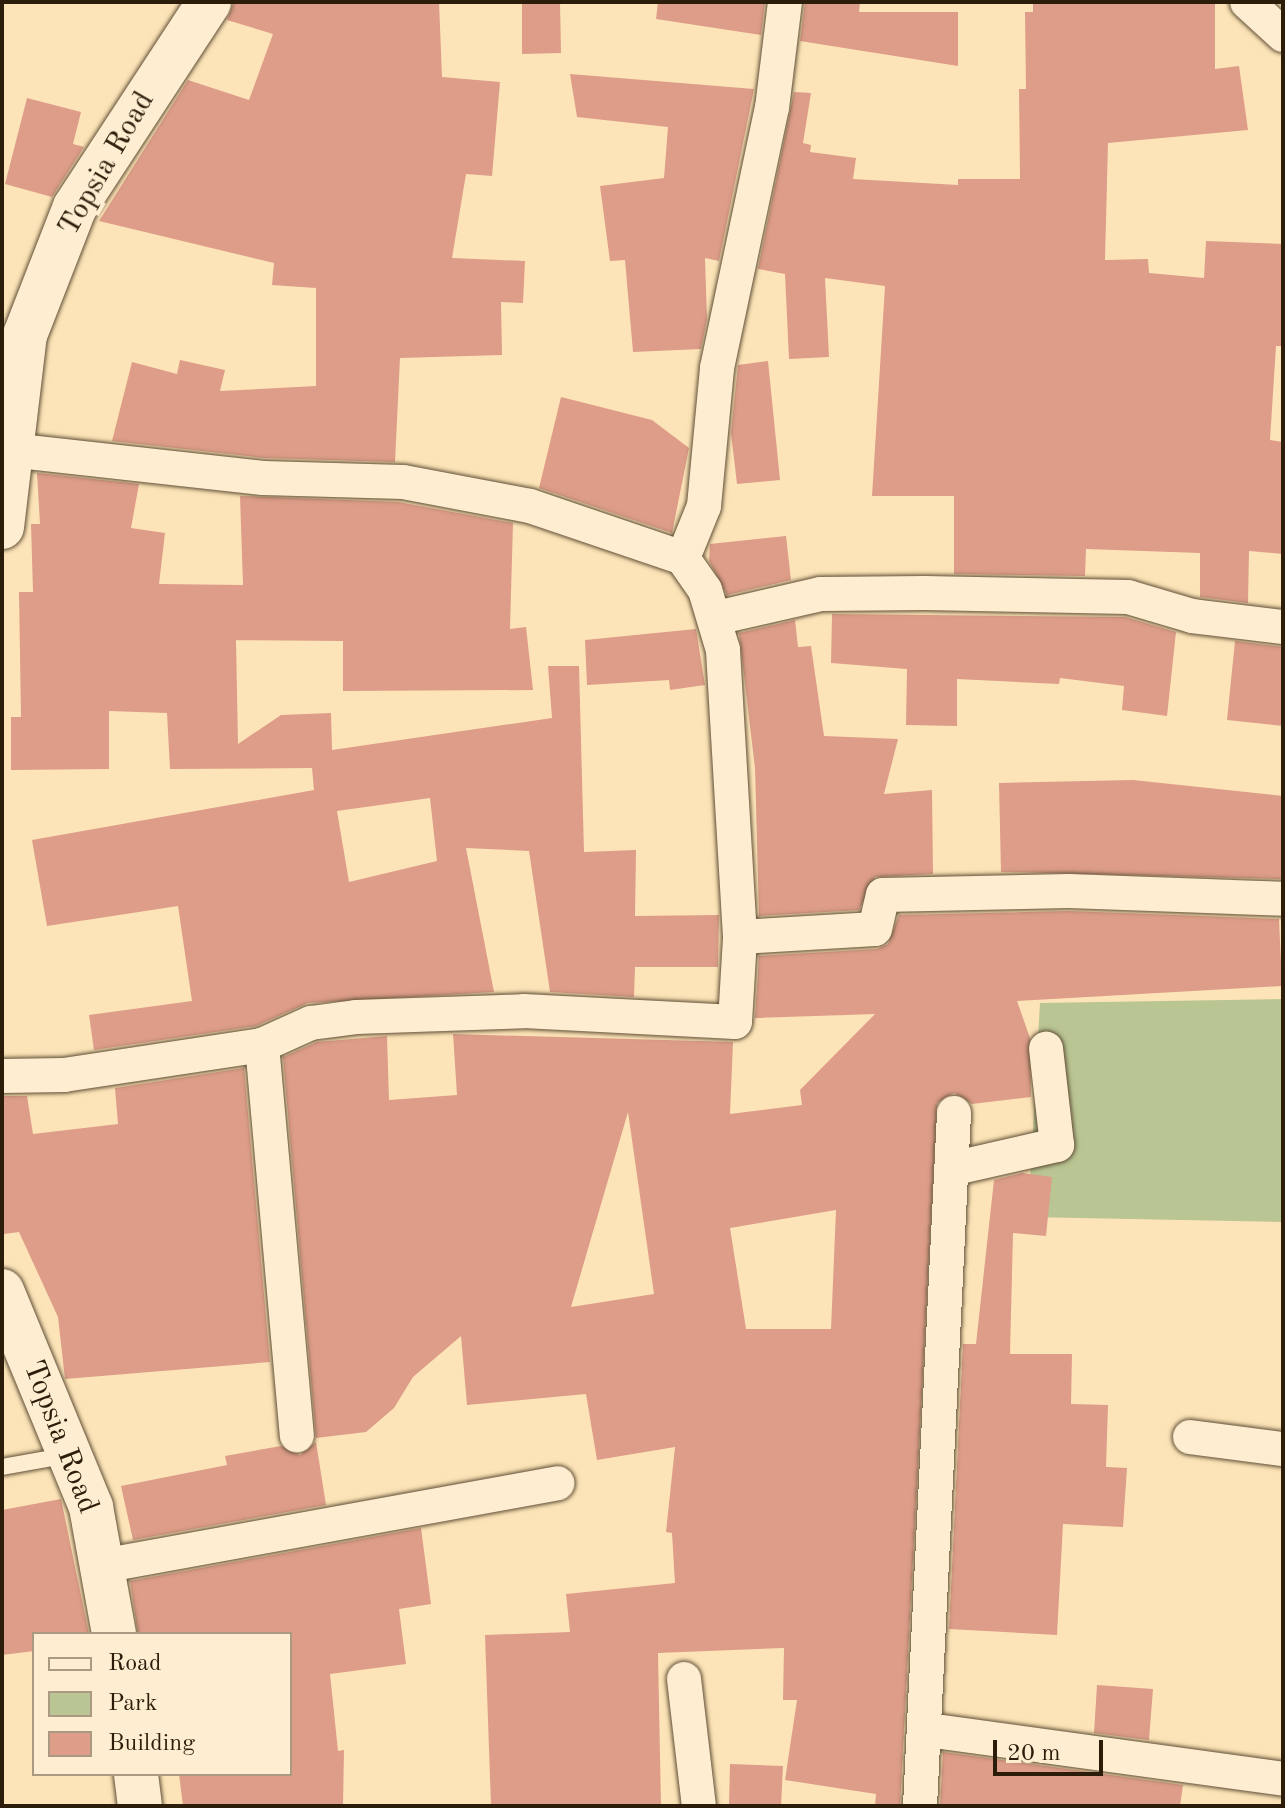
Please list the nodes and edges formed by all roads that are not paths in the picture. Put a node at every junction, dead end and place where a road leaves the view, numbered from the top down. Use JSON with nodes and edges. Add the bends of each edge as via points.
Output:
{"nodes":[{"id":1,"x":209,"y":2,"type":"edge"},
{"id":2,"x":785,"y":2,"type":"edge"},
{"id":3,"x":1247,"y":2,"type":"edge"},
{"id":4,"x":1283,"y":35,"type":"edge"},
{"id":5,"x":14,"y":333,"type":"edge"},
{"id":6,"x":10,"y":450,"type":"junction"},
{"id":7,"x":2,"y":527,"type":"edge"},
{"id":8,"x":683,"y":558,"type":"junction"},
{"id":9,"x":716,"y":618,"type":"junction"},
{"id":10,"x":1283,"y":627,"type":"edge"},
{"id":11,"x":1283,"y":899,"type":"edge"},
{"id":12,"x":740,"y":937,"type":"junction"},
{"id":13,"x":262,"y":1045,"type":"junction"},
{"id":14,"x":1046,"y":1049,"type":"dead end"},
{"id":15,"x":2,"y":1076,"type":"edge"},
{"id":16,"x":954,"y":1113,"type":"dead end"},
{"id":17,"x":951,"y":1169,"type":"junction"},
{"id":18,"x":2,"y":1291,"type":"edge"},
{"id":19,"x":297,"y":1435,"type":"dead end"},
{"id":20,"x":1190,"y":1437,"type":"dead end"},
{"id":21,"x":1283,"y":1449,"type":"edge"},
{"id":22,"x":70,"y":1455,"type":"junction"},
{"id":23,"x":2,"y":1467,"type":"edge"},
{"id":24,"x":558,"y":1483,"type":"dead end"},
{"id":25,"x":102,"y":1566,"type":"junction"},
{"id":26,"x":114,"y":1632,"type":"edge"},
{"id":27,"x":684,"y":1679,"type":"dead end"},
{"id":28,"x":927,"y":1730,"type":"junction"},
{"id":29,"x":136,"y":1776,"type":"edge"},
{"id":30,"x":1283,"y":1779,"type":"edge"},
{"id":31,"x":140,"y":1806,"type":"edge"},
{"id":32,"x":699,"y":1806,"type":"edge"},
{"id":33,"x":920,"y":1806,"type":"edge"}],
"edges":[{"from":1,"to":5,"type":"street","name":"Topsia Road","via":[[75,207]]},
{"from":2,"to":8,"type":"street","via":[[772,108],[717,368],[704,506]]},
{"from":3,"to":4,"type":"street"},
{"from":5,"to":6,"type":"street","name":"Topsia Road"},
{"from":6,"to":7,"type":"street","name":"Topsia Road"},
{"from":6,"to":8,"type":"street","via":[[263,478],[403,482],[530,506]]},
{"from":8,"to":9,"type":"street"},
{"from":9,"to":10,"type":"street","via":[[821,594],[940,594],[1128,597],[1192,616]]},
{"from":9,"to":12,"type":"street"},
{"from":11,"to":12,"type":"street","via":[[1069,891],[883,895],[875,929]]},
{"from":12,"to":13,"type":"street","via":[[735,1022],[524,1011],[356,1017],[311,1023]]},
{"from":13,"to":15,"type":"street","via":[[64,1075]]},
{"from":13,"to":19,"type":"street"},
{"from":14,"to":17,"type":"street","via":[[1057,1145]]},
{"from":16,"to":17,"type":"street"},
{"from":17,"to":28,"type":"street"},
{"from":18,"to":22,"type":"street","name":"Topsia Road"},
{"from":20,"to":21,"type":"street"},
{"from":22,"to":23,"type":"lane"},
{"from":22,"to":25,"type":"street","name":"Topsia Road","via":[[91,1507]]},
{"from":24,"to":25,"type":"street"},
{"from":25,"to":26,"type":"street","name":"Topsia Road"},
{"from":27,"to":32,"type":"street"},
{"from":28,"to":30,"type":"street"},
{"from":28,"to":33,"type":"street"},
{"from":29,"to":31,"type":"street"}]}
